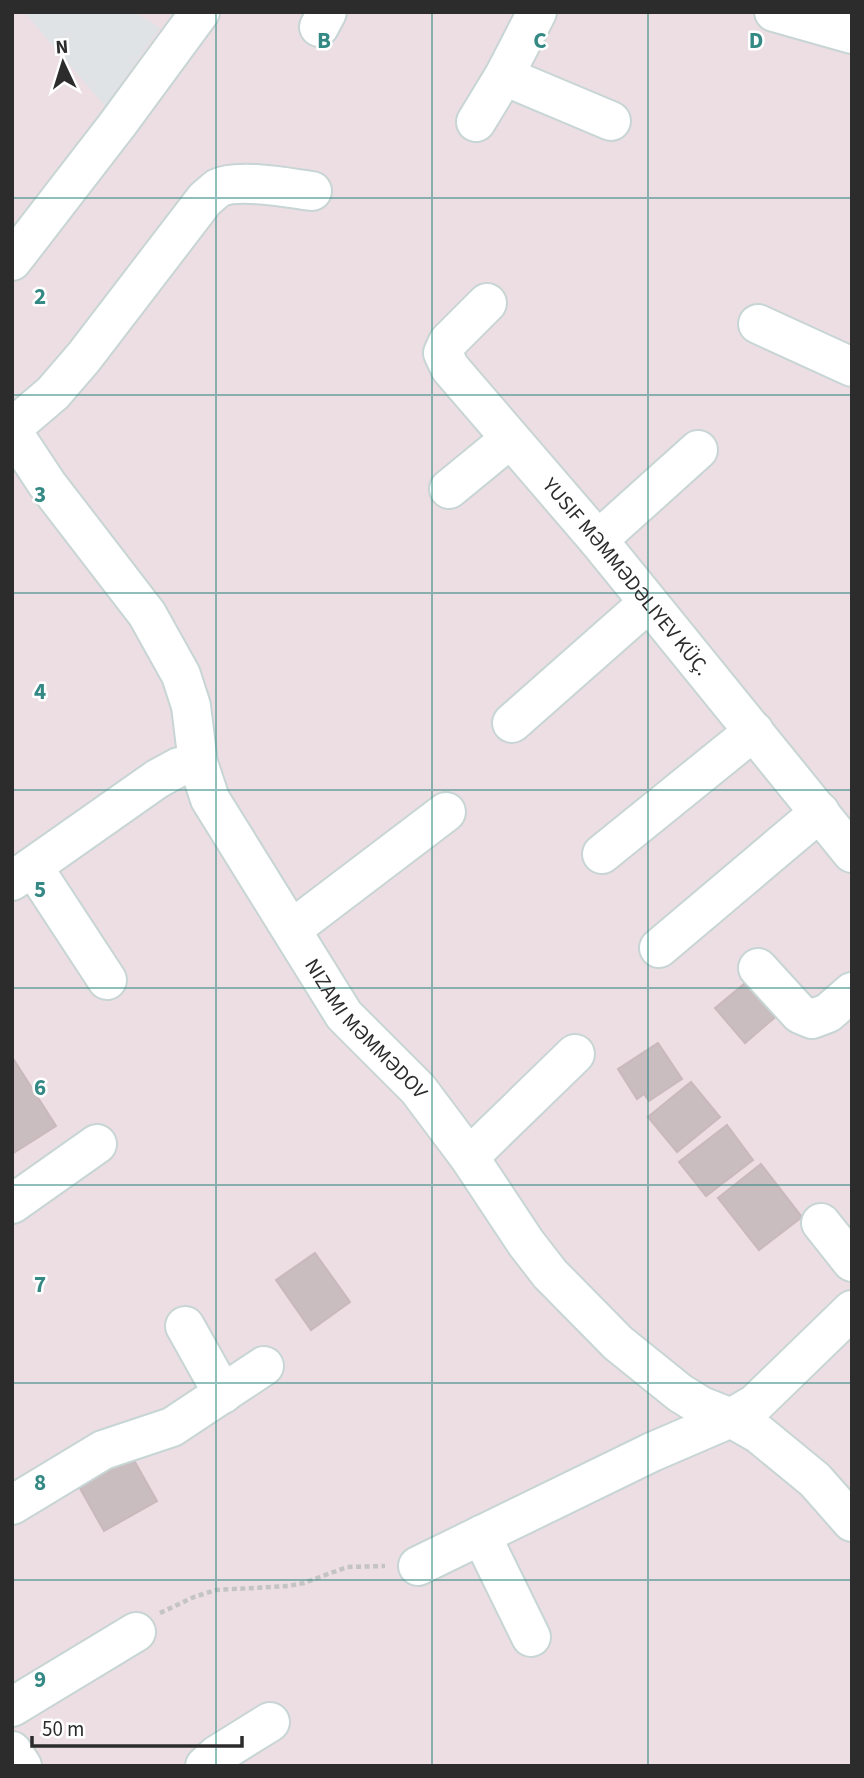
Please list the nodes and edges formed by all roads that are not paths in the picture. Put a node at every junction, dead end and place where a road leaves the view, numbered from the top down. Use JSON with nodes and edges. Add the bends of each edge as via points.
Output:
{"nodes":[{"id":1,"x":200,"y":12,"type":"edge"},
{"id":2,"x":537,"y":12,"type":"edge"},
{"id":3,"x":774,"y":12,"type":"edge"},
{"id":4,"x":852,"y":34,"type":"edge"},
{"id":5,"x":504,"y":76,"type":"junction"},
{"id":6,"x":611,"y":121,"type":"dead end"},
{"id":7,"x":476,"y":122,"type":"dead end"},
{"id":8,"x":312,"y":191,"type":"dead end"},
{"id":9,"x":12,"y":261,"type":"edge"},
{"id":10,"x":487,"y":303,"type":"dead end"},
{"id":11,"x":758,"y":324,"type":"dead end"},
{"id":12,"x":852,"y":367,"type":"edge"},
{"id":13,"x":12,"y":430,"type":"edge"},
{"id":14,"x":510,"y":439,"type":"junction"},
{"id":15,"x":698,"y":450,"type":"dead end"},
{"id":16,"x":449,"y":489,"type":"dead end"},
{"id":17,"x":598,"y":540,"type":"junction"},
{"id":18,"x":648,"y":603,"type":"junction"},
{"id":19,"x":512,"y":723,"type":"dead end"},
{"id":20,"x":754,"y":730,"type":"junction"},
{"id":21,"x":198,"y":763,"type":"junction"},
{"id":22,"x":820,"y":812,"type":"junction"},
{"id":23,"x":446,"y":813,"type":"dead end"},
{"id":24,"x":852,"y":853,"type":"edge"},
{"id":25,"x":602,"y":854,"type":"dead end"},
{"id":26,"x":19,"y":875,"type":"edge"},
{"id":27,"x":292,"y":929,"type":"junction"},
{"id":28,"x":659,"y":948,"type":"dead end"},
{"id":29,"x":758,"y":968,"type":"dead end"},
{"id":30,"x":107,"y":979,"type":"dead end"},
{"id":31,"x":852,"y":992,"type":"edge"},
{"id":32,"x":575,"y":1054,"type":"dead end"},
{"id":33,"x":97,"y":1144,"type":"dead end"},
{"id":34,"x":469,"y":1157,"type":"junction"},
{"id":35,"x":12,"y":1204,"type":"edge"},
{"id":36,"x":821,"y":1223,"type":"dead end"},
{"id":37,"x":852,"y":1262,"type":"edge"},
{"id":38,"x":852,"y":1310,"type":"edge"},
{"id":39,"x":185,"y":1326,"type":"dead end"},
{"id":40,"x":264,"y":1366,"type":"dead end"},
{"id":41,"x":223,"y":1394,"type":"junction"},
{"id":42,"x":732,"y":1418,"type":"junction"},
{"id":43,"x":12,"y":1505,"type":"edge"},
{"id":44,"x":852,"y":1522,"type":"edge"},
{"id":45,"x":481,"y":1535,"type":"junction"},
{"id":46,"x":418,"y":1566,"type":"road end"},
{"id":47,"x":136,"y":1632,"type":"road end"},
{"id":48,"x":531,"y":1637,"type":"dead end"},
{"id":49,"x":12,"y":1707,"type":"edge"},
{"id":50,"x":270,"y":1721,"type":"dead end"},
{"id":51,"x":12,"y":1751,"type":"edge"},
{"id":52,"x":22,"y":1766,"type":"edge"},
{"id":53,"x":205,"y":1766,"type":"edge"}],
"edges":[{"from":1,"to":9,"type":"street"},
{"from":2,"to":5,"type":"street"},
{"from":3,"to":4,"type":"street"},
{"from":5,"to":6,"type":"street"},
{"from":5,"to":7,"type":"street"},
{"from":8,"to":13,"type":"street","via":[[265,185],[219,187],[205,199],[84,357]]},
{"from":10,"to":14,"type":"street","name":"YUSIF MƏMMƏDƏLIYEV KÜÇ.","via":[[447,342],[443,353],[450,368]]},
{"from":11,"to":12,"type":"street"},
{"from":13,"to":21,"type":"street","name":"NIZAMI MƏMMƏDOV","via":[[47,484],[147,614],[181,674],[191,706]]},
{"from":14,"to":16,"type":"street"},
{"from":14,"to":17,"type":"street","name":"YUSIF MƏMMƏDƏLIYEV KÜÇ."},
{"from":15,"to":17,"type":"street"},
{"from":17,"to":18,"type":"street","name":"YUSIF MƏMMƏDƏLIYEV KÜÇ."},
{"from":18,"to":19,"type":"street"},
{"from":18,"to":20,"type":"street","name":"YUSIF MƏMMƏDƏLIYEV KÜÇ."},
{"from":20,"to":22,"type":"street","name":"YUSIF MƏMMƏDƏLIYEV KÜÇ."},
{"from":20,"to":25,"type":"street"},
{"from":21,"to":26,"type":"street","via":[[158,779]]},
{"from":21,"to":27,"type":"street","name":"NIZAMI MƏMMƏDOV","via":[[210,799]]},
{"from":22,"to":24,"type":"street","name":"YUSIF MƏMMƏDƏLIYEV KÜÇ."},
{"from":22,"to":28,"type":"street"},
{"from":23,"to":27,"type":"street"},
{"from":26,"to":30,"type":"street"},
{"from":27,"to":34,"type":"street","name":"NIZAMI MƏMMƏDOV","via":[[344,1015],[418,1089]]},
{"from":29,"to":31,"type":"street","via":[[800,1014],[812,1019],[828,1013]]},
{"from":32,"to":34,"type":"street"},
{"from":33,"to":35,"type":"street"},
{"from":34,"to":42,"type":"street","name":"NIZAMI MƏMMƏDOV","via":[[526,1242],[579,1305],[680,1392]]},
{"from":36,"to":37,"type":"street"},
{"from":38,"to":42,"type":"street","via":[[782,1380]]},
{"from":39,"to":41,"type":"street"},
{"from":40,"to":41,"type":"street"},
{"from":41,"to":43,"type":"street","via":[[172,1427],[103,1450]]},
{"from":42,"to":44,"type":"street","name":"NIZAMI MƏMMƏDOV","via":[[815,1480]]},
{"from":42,"to":45,"type":"street"},
{"from":45,"to":46,"type":"street"},
{"from":45,"to":48,"type":"street"},
{"from":47,"to":49,"type":"street"},
{"from":50,"to":53,"type":"street"},
{"from":51,"to":52,"type":"street"}]}
